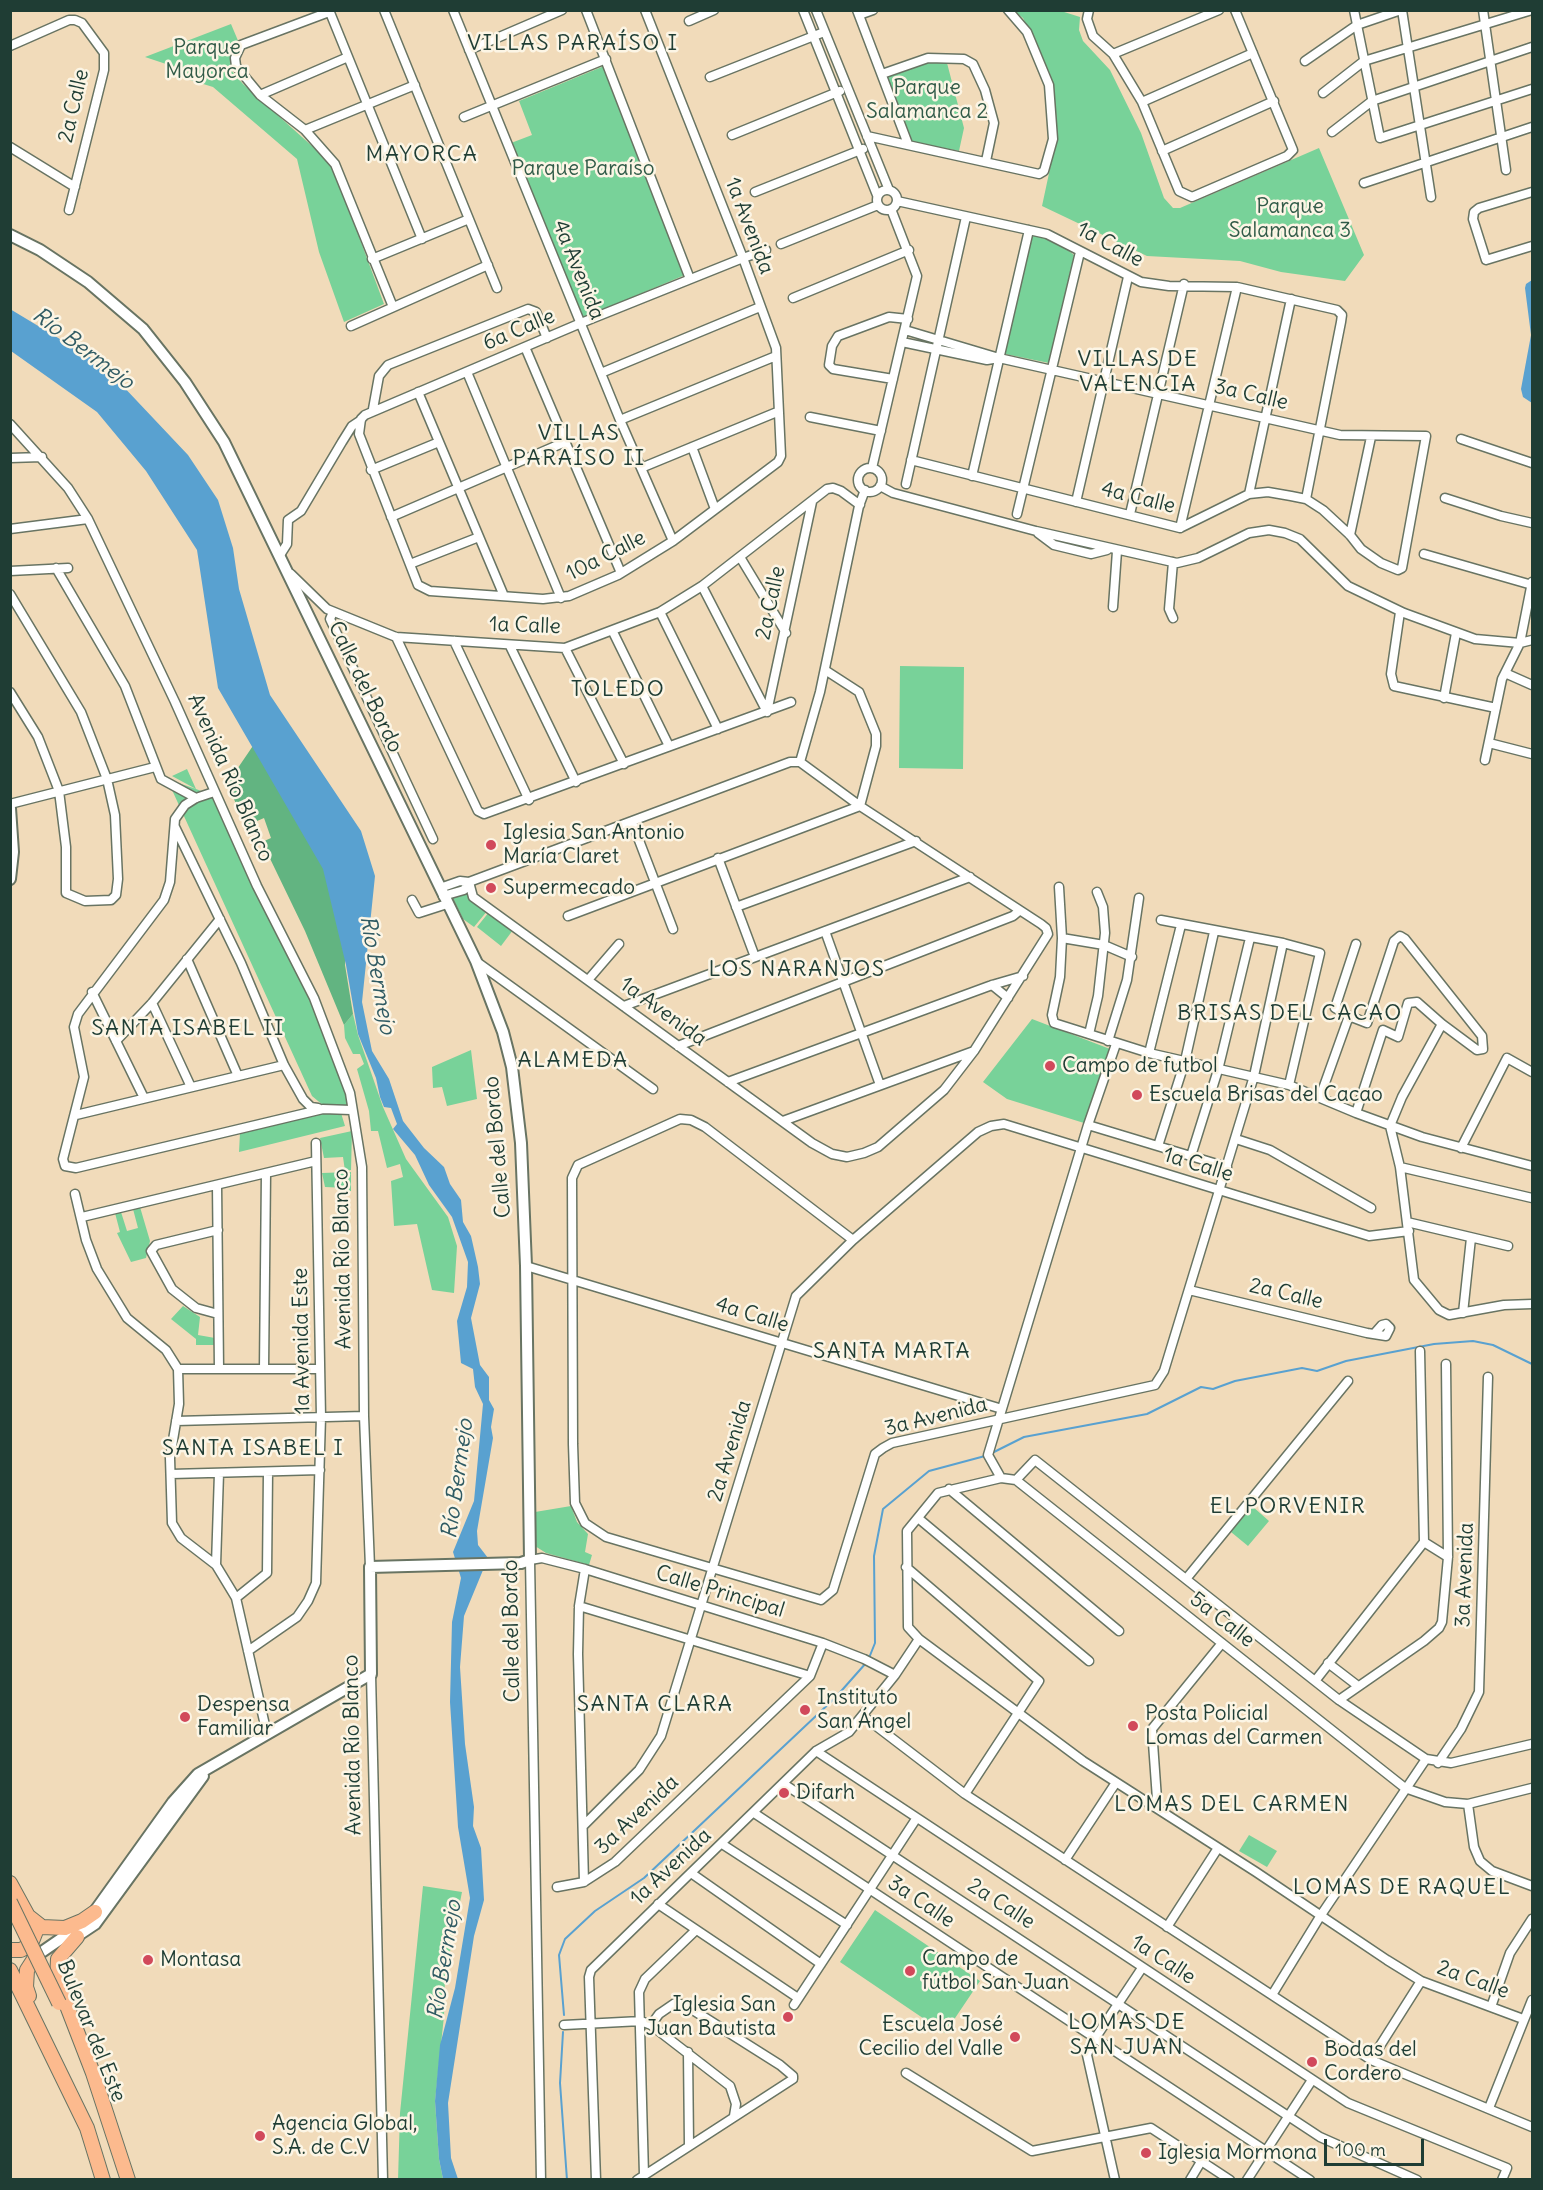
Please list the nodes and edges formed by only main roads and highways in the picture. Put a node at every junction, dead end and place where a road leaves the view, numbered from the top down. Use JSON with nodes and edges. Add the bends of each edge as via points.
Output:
{"nodes":[{"id":1,"x":10,"y":1883,"type":"edge"},
{"id":2,"x":10,"y":1902,"type":"edge"},
{"id":3,"x":95,"y":1912,"type":"road end"},
{"id":4,"x":34,"y":1922,"type":"junction"},
{"id":5,"x":77,"y":1937,"type":"road end"},
{"id":6,"x":11,"y":1949,"type":"edge"},
{"id":7,"x":10,"y":1970,"type":"edge"},
{"id":8,"x":15,"y":1984,"type":"edge"},
{"id":9,"x":78,"y":2110,"type":"junction"},
{"id":10,"x":103,"y":2180,"type":"edge"},
{"id":11,"x":123,"y":2180,"type":"edge"},
{"id":12,"x":128,"y":2180,"type":"edge"}],
"edges":[{"from":1,"to":4,"type":"highway"},
{"from":2,"to":11,"type":"highway","name":"Bulevar del Este","bridge":true,"via":[[59,2003]]},
{"from":3,"to":4,"type":"highway","via":[[65,1928],[42,1927]]},
{"from":4,"to":6,"type":"highway","via":[[32,1944],[21,1950]]},
{"from":5,"to":12,"type":"highway","via":[[58,1959],[57,1980]]},
{"from":6,"to":9,"type":"highway","via":[[36,1956],[27,1970],[27,1991],[67,2076]]},
{"from":7,"to":8,"type":"highway","name":"Bulevar del Este"},
{"from":8,"to":9,"type":"highway","name":"Bulevar del Este"},
{"from":9,"to":10,"type":"highway","name":"Bulevar del Este"}]}
